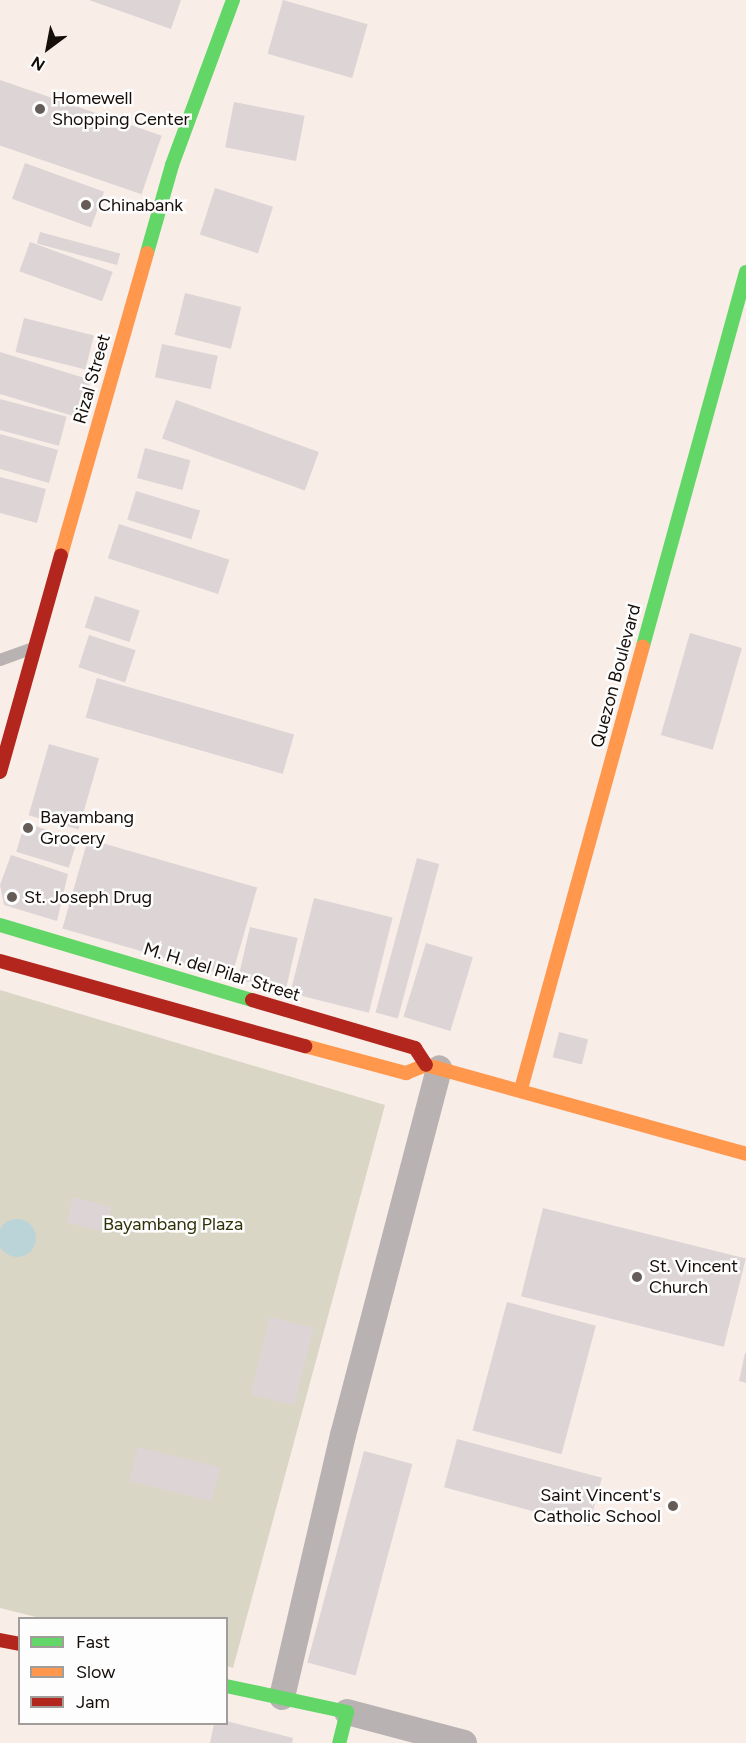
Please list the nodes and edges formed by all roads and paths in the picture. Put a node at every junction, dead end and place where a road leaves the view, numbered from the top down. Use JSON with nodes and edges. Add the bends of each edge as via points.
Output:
{"nodes":[{"id":1,"x":233,"y":0,"type":"edge"},
{"id":2,"x":746,"y":273,"type":"edge"},
{"id":3,"x":34,"y":648,"type":"junction"},
{"id":4,"x":0,"y":660,"type":"edge"},
{"id":5,"x":0,"y":772,"type":"edge"},
{"id":6,"x":0,"y":925,"type":"edge"},
{"id":7,"x":0,"y":961,"type":"edge"},
{"id":8,"x":432,"y":1066,"type":"junction"},
{"id":9,"x":520,"y":1089,"type":"junction"},
{"id":10,"x":746,"y":1154,"type":"edge"},
{"id":11,"x":0,"y":1640,"type":"edge"},
{"id":12,"x":18,"y":1644,"type":"edge"},
{"id":13,"x":228,"y":1686,"type":"edge"},
{"id":14,"x":282,"y":1696,"type":"junction"},
{"id":15,"x":347,"y":1712,"type":"junction"},
{"id":16,"x":339,"y":1743,"type":"edge"},
{"id":17,"x":464,"y":1743,"type":"edge"}],
"edges":[{"from":1,"to":3,"type":"street","name":"Rizal Street","via":[[172,165]]},
{"from":2,"to":9,"type":"street","name":"Quezon Boulevard"},
{"from":3,"to":4,"type":"lane"},
{"from":3,"to":5,"type":"street","name":"Rizal Street"},
{"from":6,"to":8,"type":"street","name":"M. H. del Pilar Street","via":[[415,1048]]},
{"from":7,"to":8,"type":"street","name":"M. H. del Pilar Street","via":[[406,1073]]},
{"from":8,"to":9,"type":"street","name":"M. H. del Pilar Street"},
{"from":8,"to":14,"type":"street"},
{"from":9,"to":10,"type":"street","name":"M. H. del Pilar Street"},
{"from":11,"to":12,"type":"street"},
{"from":13,"to":14,"type":"street"},
{"from":14,"to":15,"type":"street"},
{"from":15,"to":16,"type":"street"},
{"from":15,"to":17,"type":"street"}]}
